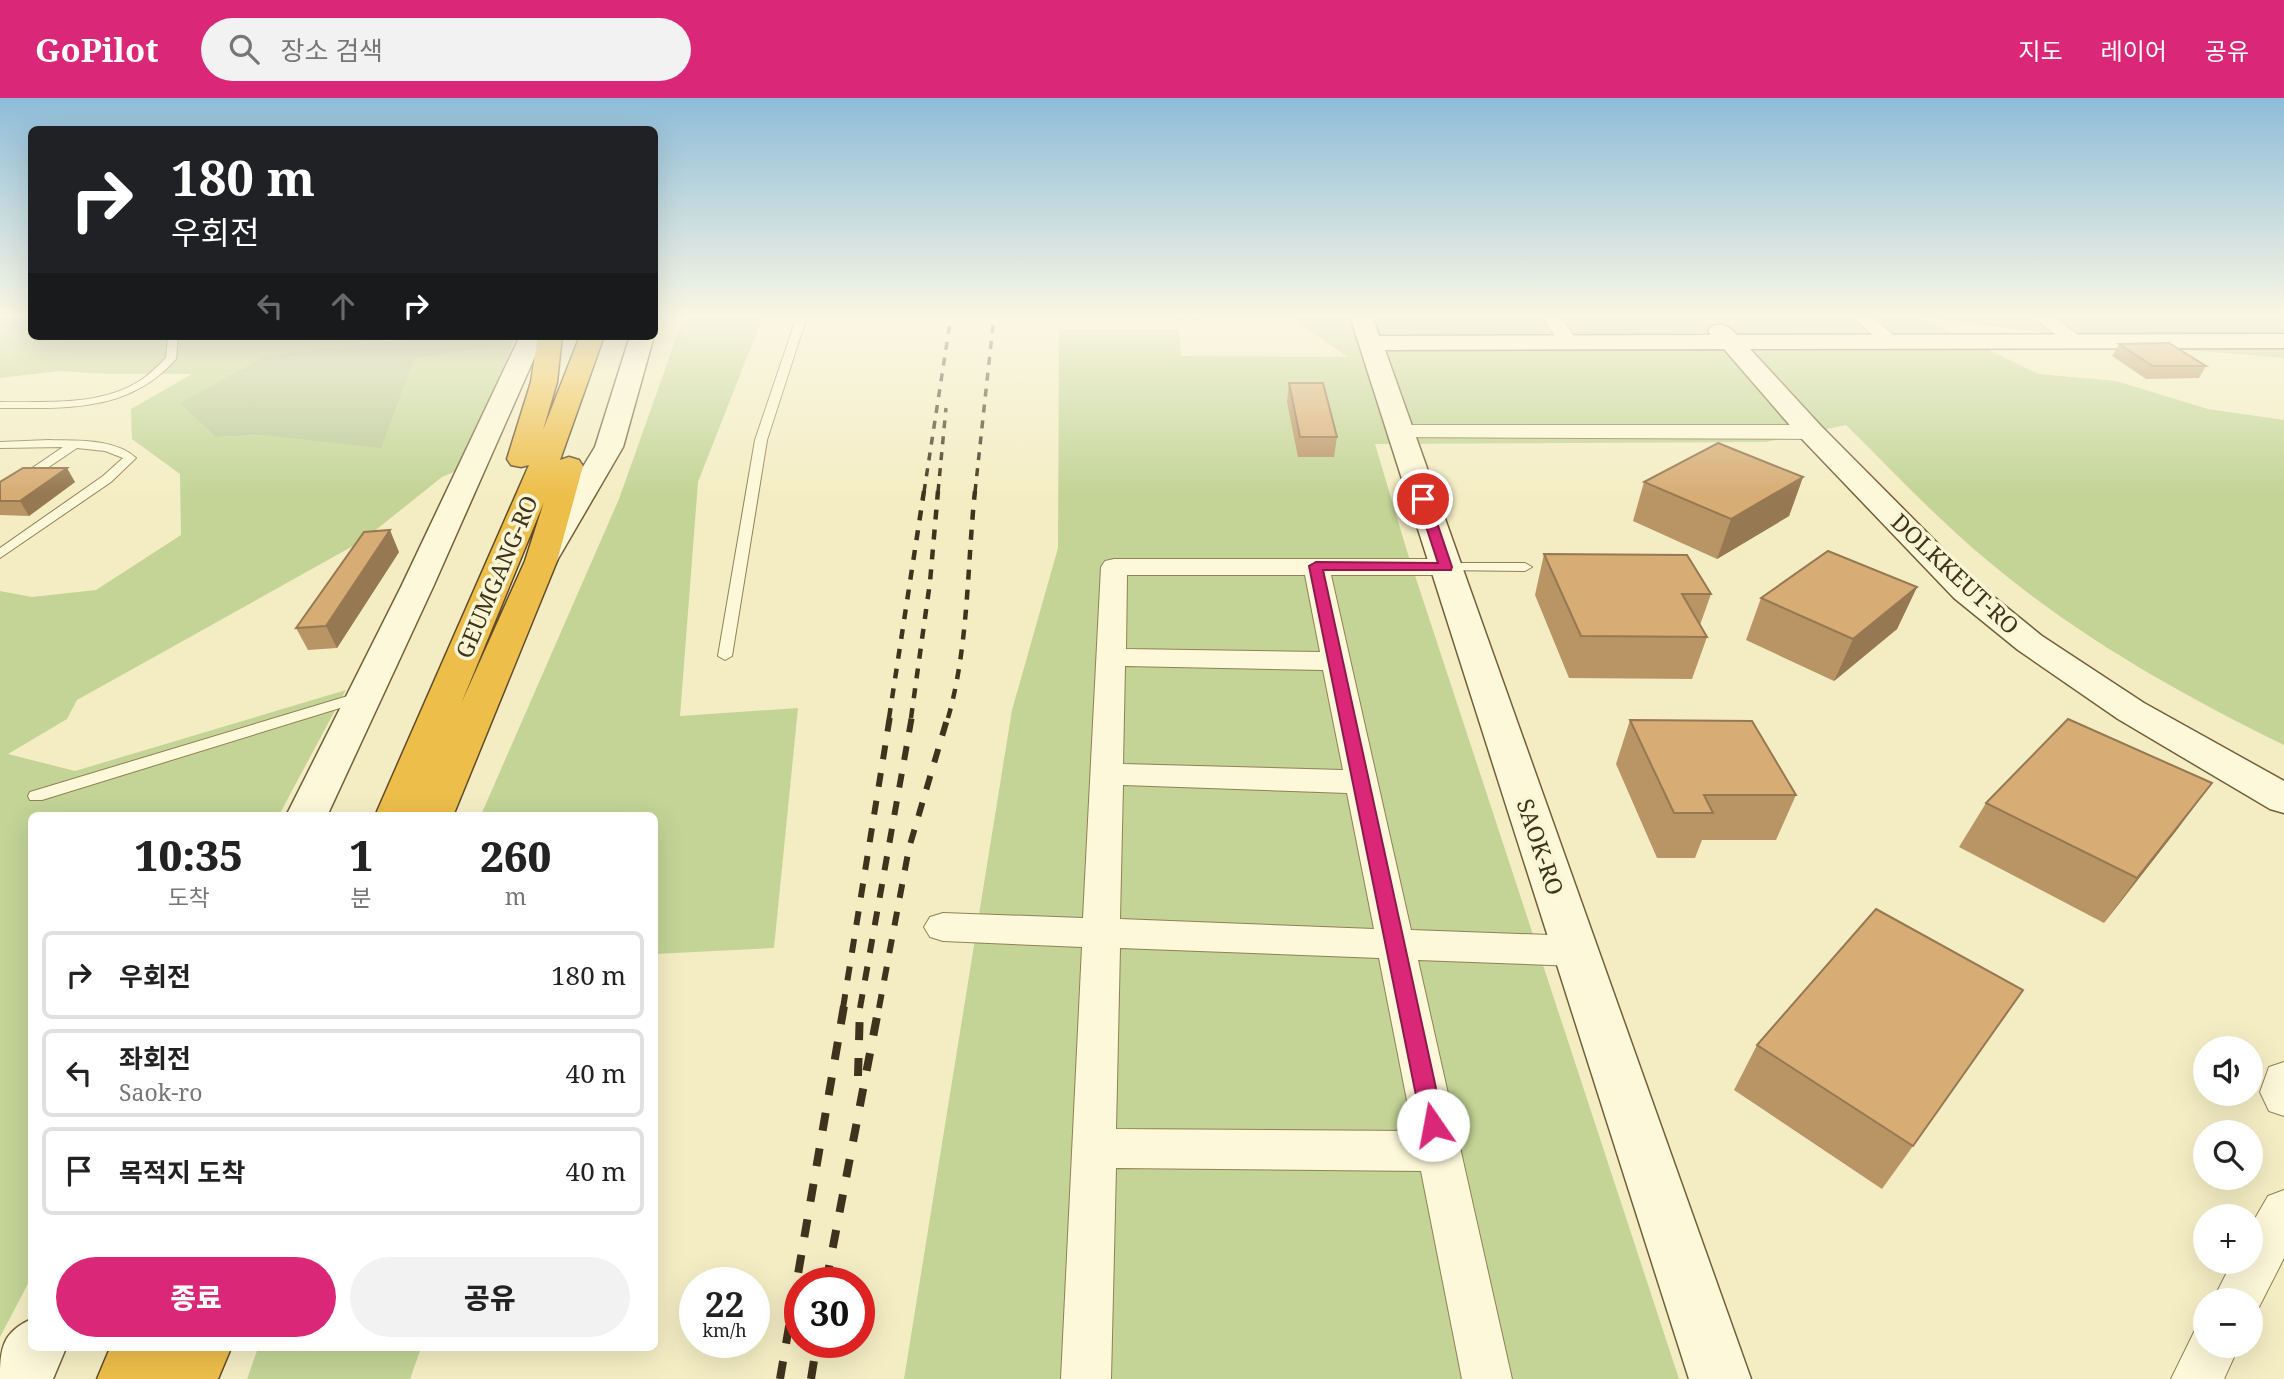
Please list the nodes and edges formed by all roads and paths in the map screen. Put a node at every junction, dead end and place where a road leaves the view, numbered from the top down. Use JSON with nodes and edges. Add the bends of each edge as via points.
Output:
{"nodes":[{"id":1,"x":152,"y":376,"type":"edge"},
{"id":2,"x":513,"y":376,"type":"edge"},
{"id":3,"x":545,"y":376,"type":"edge"},
{"id":4,"x":577,"y":376,"type":"edge"},
{"id":5,"x":599,"y":376,"type":"edge"},
{"id":6,"x":630,"y":376,"type":"edge"},
{"id":7,"x":782,"y":376,"type":"edge"},
{"id":8,"x":1382,"y":376,"type":"edge"},
{"id":9,"x":1760,"y":376,"type":"edge"},
{"id":10,"x":0,"y":405,"type":"edge"},
{"id":11,"x":1401,"y":432,"type":"junction"},
{"id":12,"x":1811,"y":432,"type":"junction"},
{"id":13,"x":0,"y":444,"type":"edge"},
{"id":14,"x":75,"y":444,"type":"junction"},
{"id":15,"x":0,"y":496,"type":"edge"},
{"id":16,"x":0,"y":554,"type":"edge"},
{"id":17,"x":541,"y":561,"type":"junction"},
{"id":18,"x":1316,"y":566,"type":"junction"},
{"id":19,"x":1446,"y":567,"type":"junction"},
{"id":20,"x":1525,"y":567,"type":"dead end"},
{"id":21,"x":725,"y":656,"type":"dead end"},
{"id":22,"x":1111,"y":657,"type":"junction"},
{"id":23,"x":1336,"y":661,"type":"junction"},
{"id":24,"x":363,"y":696,"type":"junction"},
{"id":25,"x":1107,"y":774,"type":"junction"},
{"id":26,"x":1362,"y":782,"type":"junction"},
{"id":27,"x":36,"y":796,"type":"dead end"},
{"id":28,"x":2284,"y":799,"type":"edge"},
{"id":29,"x":308,"y":812,"type":"edge"},
{"id":30,"x":390,"y":812,"type":"edge"},
{"id":31,"x":397,"y":812,"type":"edge"},
{"id":32,"x":434,"y":812,"type":"edge"},
{"id":33,"x":943,"y":927,"type":"dead end"},
{"id":34,"x":1101,"y":933,"type":"junction"},
{"id":35,"x":1395,"y":945,"type":"junction"},
{"id":36,"x":1576,"y":951,"type":"junction"},
{"id":37,"x":2284,"y":1080,"type":"edge"},
{"id":38,"x":2284,"y":1098,"type":"edge"},
{"id":39,"x":1094,"y":1148,"type":"junction"},
{"id":40,"x":1438,"y":1151,"type":"junction"},
{"id":41,"x":2284,"y":1211,"type":"edge"},
{"id":42,"x":2244,"y":1288,"type":"edge"},
{"id":43,"x":34,"y":1351,"type":"edge"},
{"id":44,"x":141,"y":1351,"type":"edge"},
{"id":45,"x":199,"y":1351,"type":"edge"},
{"id":46,"x":2207,"y":1358,"type":"edge"},
{"id":47,"x":19,"y":1379,"type":"edge"},
{"id":48,"x":128,"y":1379,"type":"edge"},
{"id":49,"x":186,"y":1379,"type":"edge"},
{"id":50,"x":1086,"y":1379,"type":"edge"},
{"id":51,"x":1487,"y":1379,"type":"edge"},
{"id":52,"x":1720,"y":1379,"type":"edge"},
{"id":53,"x":2196,"y":1379,"type":"edge"}],
"edges":[{"from":1,"to":10,"type":"lane","via":[[111,397]]},
{"from":2,"to":24,"type":"street"},
{"from":3,"to":30,"type":"highway","via":[[531,433]]},
{"from":4,"to":31,"type":"highway","name":"GEUMGANG-RO","via":[[522,519]]},
{"from":5,"to":17,"type":"highway","name":"GEUMGANG-RO"},
{"from":6,"to":17,"type":"street","via":[[609,447]]},
{"from":7,"to":21,"type":"lane","via":[[761,440]]},
{"from":8,"to":11,"type":"street","name":"SAOK-RO"},
{"from":9,"to":12,"type":"street","name":"DOLKKEUT-RO"},
{"from":11,"to":12,"type":"street"},
{"from":11,"to":19,"type":"street","name":"SAOK-RO"},
{"from":12,"to":28,"type":"street","name":"DOLKKEUT-RO","via":[[1966,591],[2030,643],[2131,711]]},
{"from":13,"to":14,"type":"lane"},
{"from":14,"to":15,"type":"lane"},
{"from":14,"to":16,"type":"lane","via":[[123,452],[130,458]]},
{"from":17,"to":32,"type":"highway","name":"GEUMGANG-RO"},
{"from":18,"to":19,"type":"street"},
{"from":18,"to":22,"type":"street","via":[[1114,567]]},
{"from":18,"to":23,"type":"street"},
{"from":19,"to":20,"type":"lane"},
{"from":19,"to":36,"type":"street","name":"SAOK-RO"},
{"from":22,"to":23,"type":"street"},
{"from":22,"to":25,"type":"street"},
{"from":23,"to":26,"type":"street"},
{"from":24,"to":27,"type":"lane"},
{"from":24,"to":29,"type":"street"},
{"from":25,"to":26,"type":"street"},
{"from":25,"to":34,"type":"street"},
{"from":26,"to":35,"type":"street"},
{"from":33,"to":34,"type":"street"},
{"from":34,"to":35,"type":"street"},
{"from":34,"to":39,"type":"street"},
{"from":35,"to":36,"type":"street"},
{"from":35,"to":40,"type":"street"},
{"from":36,"to":52,"type":"street","name":"SAOK-RO"},
{"from":37,"to":38,"type":"street"},
{"from":39,"to":40,"type":"street"},
{"from":39,"to":50,"type":"street"},
{"from":40,"to":51,"type":"street"},
{"from":41,"to":42,"type":"street"},
{"from":43,"to":47,"type":"street"},
{"from":44,"to":48,"type":"highway"},
{"from":45,"to":49,"type":"highway"},
{"from":46,"to":53,"type":"street"}]}
